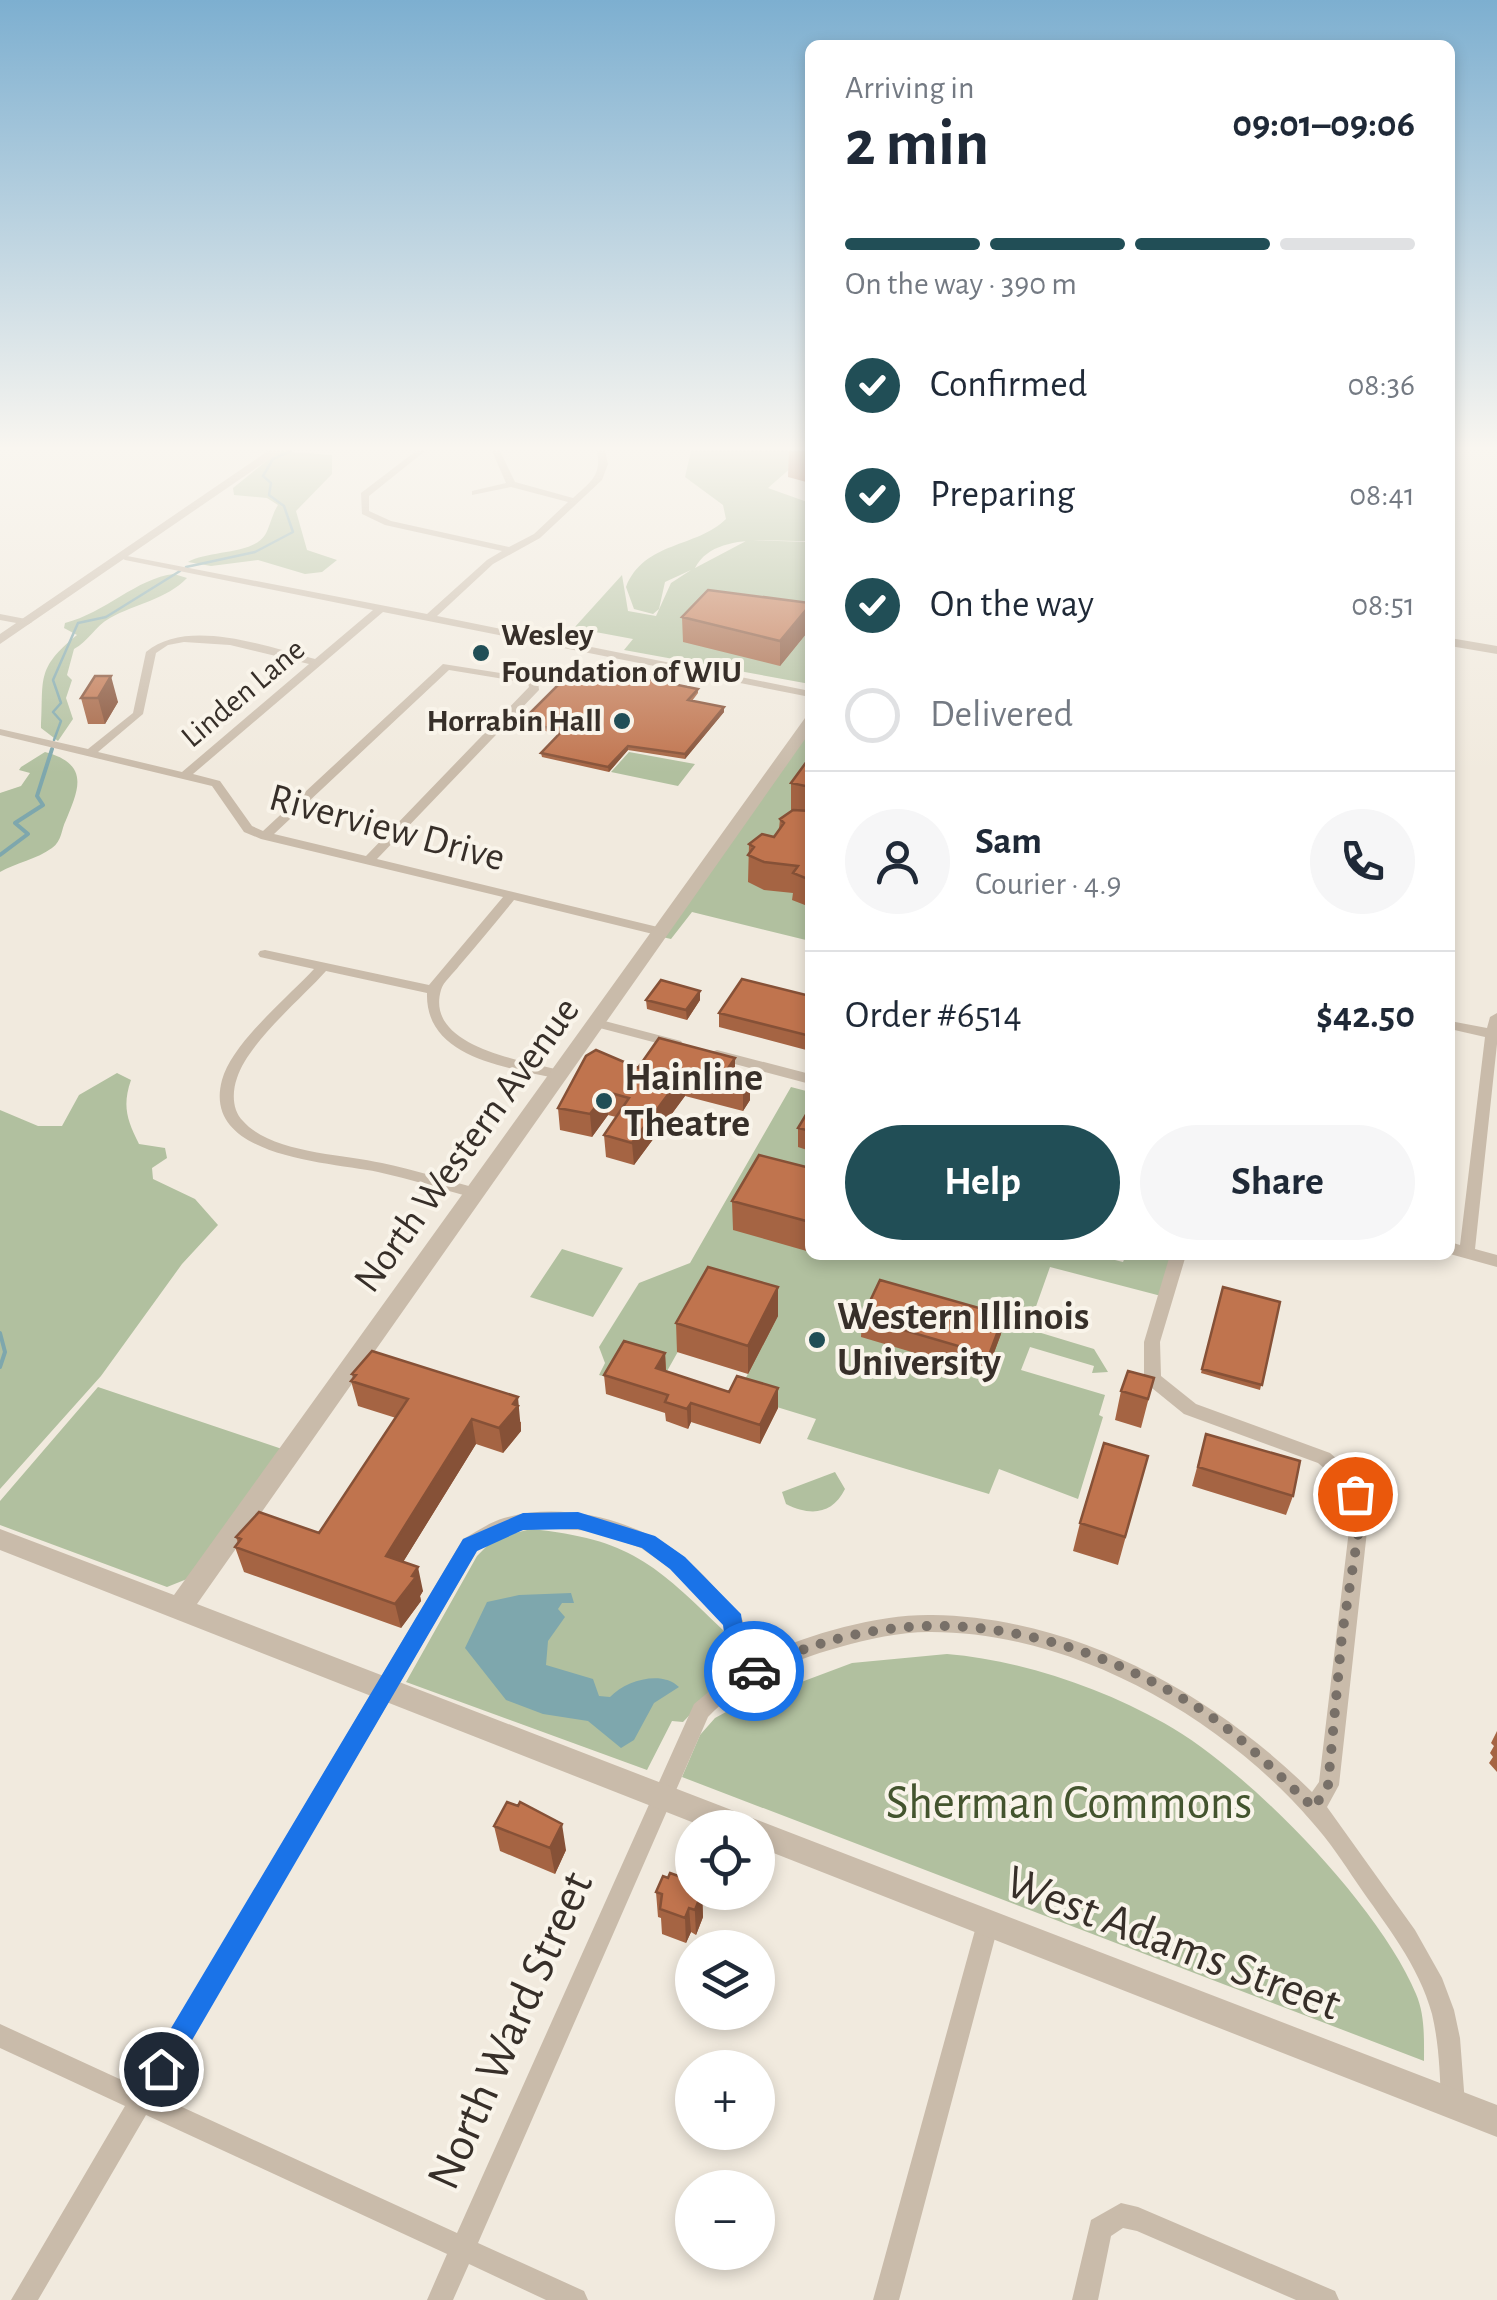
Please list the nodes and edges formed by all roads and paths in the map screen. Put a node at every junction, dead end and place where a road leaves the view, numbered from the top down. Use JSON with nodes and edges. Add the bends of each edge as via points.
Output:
{"nodes":[{"id":1,"x":123,"y":558,"type":"edge"},
{"id":2,"x":132,"y":558,"type":"edge"},
{"id":3,"x":497,"y":558,"type":"edge"},
{"id":4,"x":380,"y":608,"type":"junction"},
{"id":5,"x":0,"y":617,"type":"edge"},
{"id":6,"x":429,"y":618,"type":"junction"},
{"id":7,"x":27,"y":622,"type":"junction"},
{"id":8,"x":0,"y":640,"type":"edge"},
{"id":9,"x":1455,"y":643,"type":"edge"},
{"id":10,"x":1497,"y":650,"type":"edge"},
{"id":11,"x":317,"y":663,"type":"junction"},
{"id":12,"x":805,"y":693,"type":"edge"},
{"id":13,"x":805,"y":728,"type":"edge"},
{"id":14,"x":0,"y":732,"type":"edge"},
{"id":15,"x":90,"y":753,"type":"junction"},
{"id":16,"x":184,"y":776,"type":"junction"},
{"id":17,"x":264,"y":836,"type":"junction"},
{"id":18,"x":368,"y":861,"type":"junction"},
{"id":19,"x":510,"y":895,"type":"junction"},
{"id":20,"x":661,"y":932,"type":"junction"},
{"id":21,"x":265,"y":954,"type":"dead end"},
{"id":22,"x":322,"y":968,"type":"junction"},
{"id":23,"x":434,"y":990,"type":"junction"},
{"id":24,"x":1497,"y":1017,"type":"edge"},
{"id":25,"x":598,"y":1023,"type":"junction"},
{"id":26,"x":1455,"y":1026,"type":"edge"},
{"id":27,"x":1492,"y":1034,"type":"junction"},
{"id":28,"x":558,"y":1074,"type":"junction"},
{"id":29,"x":805,"y":1078,"type":"edge"},
{"id":30,"x":1490,"y":1104,"type":"edge"},
{"id":31,"x":474,"y":1193,"type":"junction"},
{"id":32,"x":1458,"y":1251,"type":"edge"},
{"id":33,"x":1177,"y":1260,"type":"edge"},
{"id":34,"x":1497,"y":1261,"type":"edge"},
{"id":35,"x":0,"y":1539,"type":"edge"},
{"id":36,"x":179,"y":1609,"type":"junction"},
{"id":37,"x":739,"y":1679,"type":"junction"},
{"id":38,"x":382,"y":1690,"type":"junction"},
{"id":39,"x":660,"y":1795,"type":"junction"},
{"id":40,"x":1314,"y":1808,"type":"junction"},
{"id":41,"x":698,"y":1810,"type":"edge"},
{"id":42,"x":775,"y":1840,"type":"edge"},
{"id":43,"x":988,"y":1923,"type":"junction"},
{"id":44,"x":0,"y":2036,"type":"edge"},
{"id":45,"x":142,"y":2102,"type":"junction"},
{"id":46,"x":1453,"y":2104,"type":"junction"},
{"id":47,"x":1497,"y":2121,"type":"edge"},
{"id":48,"x":462,"y":2249,"type":"junction"},
{"id":49,"x":24,"y":2300,"type":"edge"},
{"id":50,"x":440,"y":2300,"type":"edge"},
{"id":51,"x":576,"y":2300,"type":"edge"},
{"id":52,"x":886,"y":2300,"type":"edge"},
{"id":53,"x":1085,"y":2300,"type":"edge"},
{"id":54,"x":1326,"y":2300,"type":"edge"}],
"edges":[{"from":1,"to":7,"type":"street"},
{"from":2,"to":4,"type":"street"},
{"from":3,"to":6,"type":"street"},
{"from":4,"to":6,"type":"street"},
{"from":4,"to":11,"type":"street","name":"Linden Lane"},
{"from":5,"to":7,"type":"street"},
{"from":6,"to":12,"type":"street"},
{"from":7,"to":8,"type":"street"},
{"from":9,"to":10,"type":"street"},
{"from":11,"to":15,"type":"street","via":[[195,637],[166,641],[150,652],[138,714]]},
{"from":11,"to":16,"type":"street","name":"Linden Lane"},
{"from":13,"to":20,"type":"street","name":"North Western Avenue"},
{"from":14,"to":15,"type":"street","name":"Riverview Drive"},
{"from":15,"to":16,"type":"street","name":"Riverview Drive"},
{"from":16,"to":17,"type":"street","name":"Riverview Drive","via":[[221,786],[248,829]]},
{"from":17,"to":18,"type":"street","name":"Riverview Drive"},
{"from":17,"to":18,"type":"street","via":[[446,668],[521,677],[536,686]]},
{"from":18,"to":19,"type":"street","name":"Riverview Drive"},
{"from":19,"to":20,"type":"street","name":"Riverview Drive"},
{"from":19,"to":23,"type":"street"},
{"from":20,"to":25,"type":"street","name":"North Western Avenue"},
{"from":21,"to":22,"type":"street"},
{"from":22,"to":23,"type":"street"},
{"from":22,"to":31,"type":"street","via":[[233,1070],[226,1092],[235,1122],[266,1146]]},
{"from":23,"to":28,"type":"street","via":[[438,1021],[456,1042]]},
{"from":24,"to":27,"type":"street"},
{"from":25,"to":28,"type":"street","name":"North Western Avenue"},
{"from":25,"to":29,"type":"street"},
{"from":26,"to":27,"type":"street"},
{"from":27,"to":30,"type":"street"},
{"from":28,"to":31,"type":"street","name":"North Western Avenue"},
{"from":30,"to":32,"type":"street"},
{"from":31,"to":36,"type":"street","name":"North Western Avenue"},
{"from":32,"to":34,"type":"street"},
{"from":33,"to":40,"type":"street","via":[[1152,1342],[1154,1379],[1190,1409],[1324,1458],[1346,1477],[1358,1503],[1328,1785]]},
{"from":35,"to":36,"type":"street"},
{"from":36,"to":38,"type":"street"},
{"from":37,"to":38,"type":"street","via":[[734,1621],[664,1551],[593,1522],[543,1520],[506,1525],[470,1545]]},
{"from":37,"to":39,"type":"street","name":"North Ward Street","via":[[701,1711]]},
{"from":37,"to":40,"type":"street","name":"North Ward Street","via":[[784,1655],[900,1625],[1018,1634],[1122,1670],[1193,1704]]},
{"from":38,"to":39,"type":"street"},
{"from":38,"to":45,"type":"street"},
{"from":39,"to":41,"type":"street"},
{"from":39,"to":48,"type":"street","name":"North Ward Street"},
{"from":40,"to":46,"type":"street","name":"North Ward Street","via":[[1420,1954],[1454,2049]]},
{"from":42,"to":43,"type":"street","name":"West Adams Street"},
{"from":43,"to":46,"type":"street","name":"West Adams Street"},
{"from":43,"to":52,"type":"street"},
{"from":44,"to":45,"type":"street"},
{"from":45,"to":48,"type":"street"},
{"from":45,"to":49,"type":"street"},
{"from":46,"to":47,"type":"street","name":"West Adams Street"},
{"from":48,"to":50,"type":"street","name":"North Ward Street"},
{"from":48,"to":51,"type":"street"},
{"from":53,"to":54,"type":"street","via":[[1100,2229],[1121,2216]]}]}
